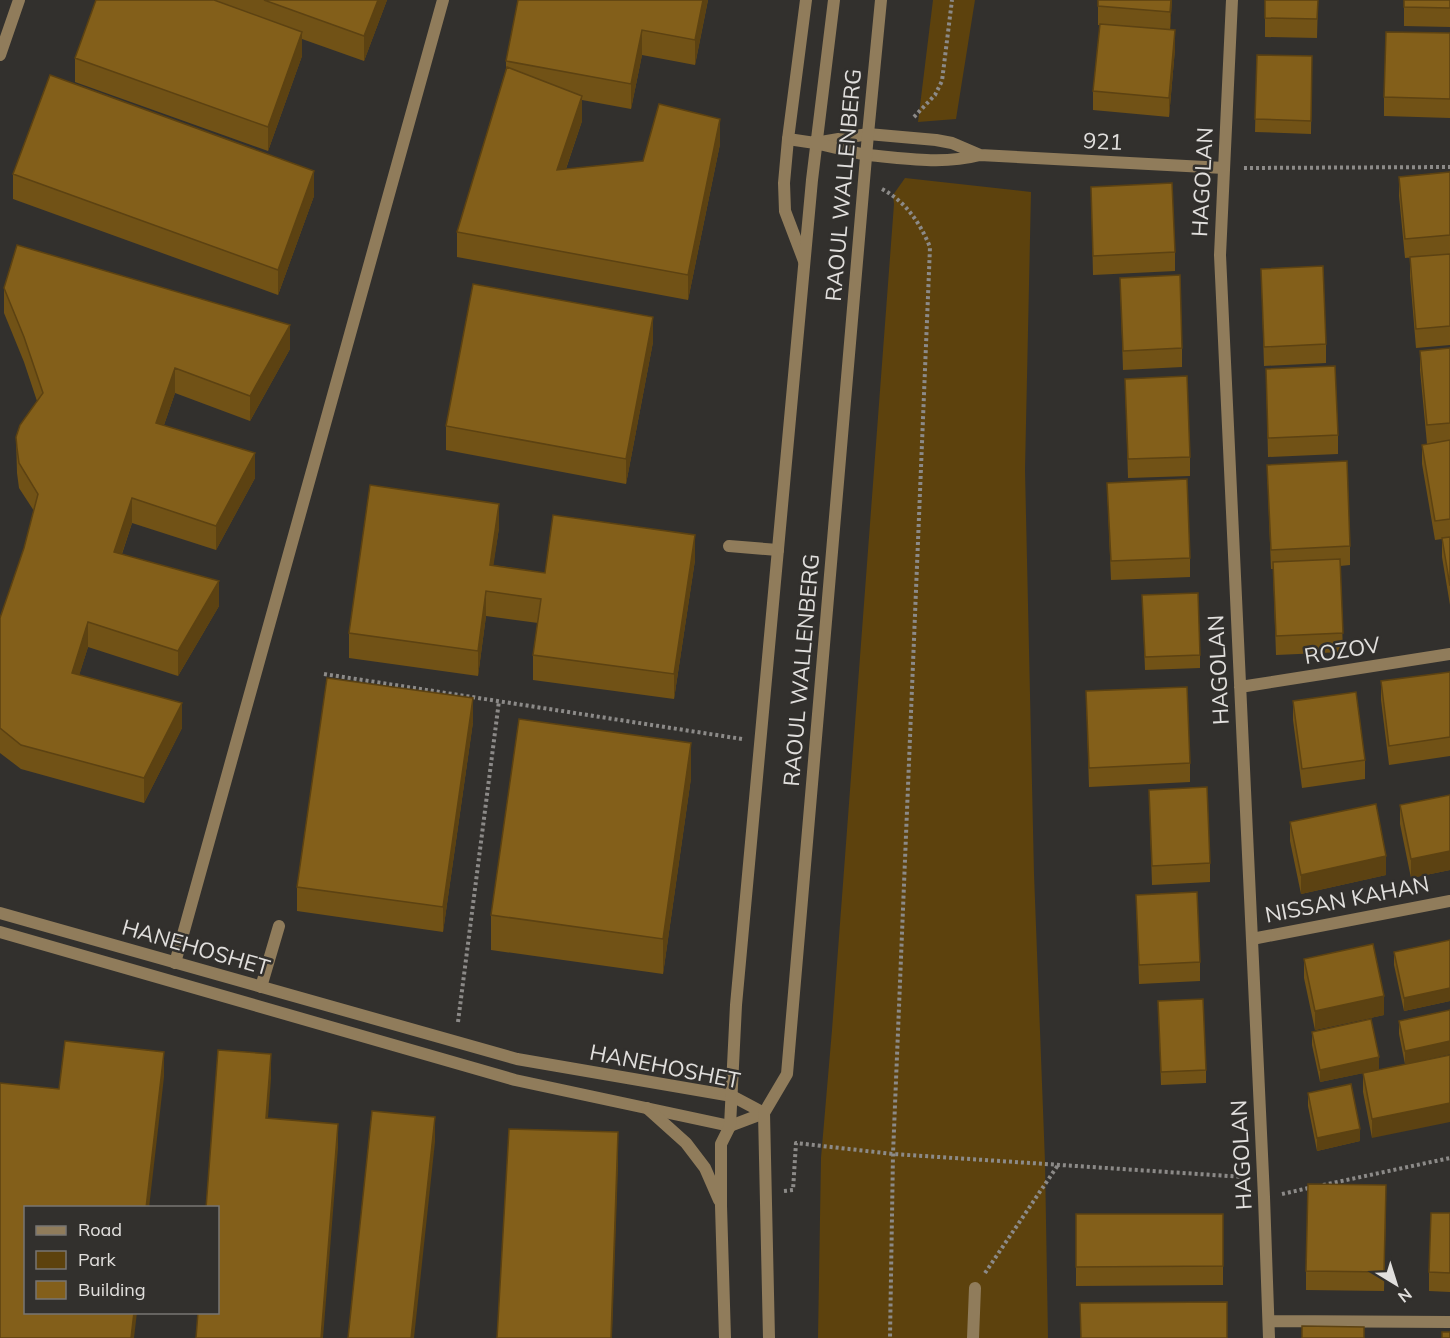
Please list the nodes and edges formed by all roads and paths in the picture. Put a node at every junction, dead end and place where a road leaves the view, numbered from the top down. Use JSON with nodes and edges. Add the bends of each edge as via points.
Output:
{"nodes":[{"id":1,"x":19,"y":0,"type":"edge"},
{"id":2,"x":443,"y":0,"type":"edge"},
{"id":3,"x":806,"y":0,"type":"edge"},
{"id":4,"x":834,"y":0,"type":"edge"},
{"id":5,"x":881,"y":0,"type":"edge"},
{"id":6,"x":952,"y":0,"type":"edge"},
{"id":7,"x":1232,"y":0,"type":"edge"},
{"id":8,"x":0,"y":55,"type":"edge"},
{"id":9,"x":868,"y":134,"type":"junction"},
{"id":10,"x":887,"y":135,"type":"junction"},
{"id":11,"x":788,"y":139,"type":"junction"},
{"id":12,"x":815,"y":143,"type":"junction"},
{"id":13,"x":980,"y":154,"type":"junction"},
{"id":14,"x":866,"y":156,"type":"junction"},
{"id":15,"x":883,"y":157,"type":"junction"},
{"id":16,"x":1450,"y":167,"type":"edge"},
{"id":17,"x":1224,"y":168,"type":"junction"},
{"id":18,"x":804,"y":261,"type":"junction"},
{"id":19,"x":729,"y":546,"type":"dead end"},
{"id":20,"x":778,"y":550,"type":"junction"},
{"id":21,"x":1450,"y":654,"type":"edge"},
{"id":22,"x":324,"y":674,"type":"dead end"},
{"id":23,"x":1240,"y":687,"type":"junction"},
{"id":24,"x":499,"y":701,"type":"junction"},
{"id":25,"x":760,"y":742,"type":"junction"},
{"id":26,"x":1450,"y":901,"type":"edge"},
{"id":27,"x":0,"y":913,"type":"edge"},
{"id":28,"x":279,"y":926,"type":"dead end"},
{"id":29,"x":0,"y":932,"type":"edge"},
{"id":30,"x":1252,"y":939,"type":"junction"},
{"id":31,"x":175,"y":963,"type":"junction"},
{"id":32,"x":261,"y":987,"type":"junction"},
{"id":33,"x":456,"y":1042,"type":"junction"},
{"id":34,"x":732,"y":1096,"type":"junction"},
{"id":35,"x":647,"y":1108,"type":"junction"},
{"id":36,"x":764,"y":1113,"type":"junction"},
{"id":37,"x":730,"y":1126,"type":"junction"},
{"id":38,"x":893,"y":1154,"type":"junction"},
{"id":39,"x":1450,"y":1158,"type":"edge"},
{"id":40,"x":1059,"y":1164,"type":"junction"},
{"id":41,"x":1263,"y":1178,"type":"junction"},
{"id":42,"x":765,"y":1194,"type":"junction"},
{"id":43,"x":1264,"y":1197,"type":"junction"},
{"id":44,"x":721,"y":1206,"type":"junction"},
{"id":45,"x":975,"y":1288,"type":"joint"},
{"id":46,"x":1269,"y":1321,"type":"junction"},
{"id":47,"x":1450,"y":1322,"type":"edge"},
{"id":48,"x":725,"y":1338,"type":"edge"},
{"id":49,"x":769,"y":1338,"type":"edge"},
{"id":50,"x":890,"y":1338,"type":"edge"},
{"id":51,"x":973,"y":1338,"type":"edge"},
{"id":52,"x":1269,"y":1338,"type":"edge"}],
"edges":[{"from":1,"to":8,"type":"street"},
{"from":2,"to":31,"type":"street"},
{"from":3,"to":11,"type":"street"},
{"from":4,"to":12,"type":"street","name":"RAOUL WALLENBERG"},
{"from":5,"to":9,"type":"street","name":"RAOUL WALLENBERG"},
{"from":6,"to":10,"type":"path","via":[[942,81],[935,95],[913,118]]},
{"from":7,"to":17,"type":"street","name":"HAGOLAN"},
{"from":9,"to":10,"type":"street","name":"921"},
{"from":9,"to":12,"type":"street","name":"921"},
{"from":9,"to":14,"type":"street","name":"RAOUL WALLENBERG"},
{"from":10,"to":13,"type":"street","name":"921","via":[[936,140]]},
{"from":11,"to":12,"type":"street"},
{"from":11,"to":18,"type":"street","via":[[785,211]]},
{"from":12,"to":14,"type":"street","name":"921"},
{"from":12,"to":18,"type":"street","name":"RAOUL WALLENBERG"},
{"from":13,"to":15,"type":"street","name":"921","via":[[948,161]]},
{"from":13,"to":17,"type":"street","name":"921"},
{"from":14,"to":15,"type":"street","name":"921"},
{"from":14,"to":36,"type":"street","name":"RAOUL WALLENBERG","via":[[787,1074]]},
{"from":15,"to":38,"type":"path","via":[[880,188],[909,211],[930,247]]},
{"from":16,"to":17,"type":"path"},
{"from":17,"to":23,"type":"street","name":"HAGOLAN","via":[[1220,255]]},
{"from":18,"to":20,"type":"street","name":"RAOUL WALLENBERG"},
{"from":19,"to":20,"type":"street"},
{"from":20,"to":25,"type":"street","name":"RAOUL WALLENBERG"},
{"from":21,"to":23,"type":"street","name":"ROZOV"},
{"from":22,"to":24,"type":"path"},
{"from":23,"to":30,"type":"street","name":"HAGOLAN"},
{"from":24,"to":25,"type":"path"},
{"from":24,"to":33,"type":"path"},
{"from":25,"to":34,"type":"street","name":"RAOUL WALLENBERG","via":[[736,1005]]},
{"from":26,"to":30,"type":"street","name":"NISSAN KAHAN"},
{"from":27,"to":31,"type":"street","name":"HANEHOSHET"},
{"from":28,"to":32,"type":"street"},
{"from":29,"to":35,"type":"street","name":"HANEHOSHET","via":[[515,1080]]},
{"from":30,"to":41,"type":"street","name":"HAGOLAN"},
{"from":31,"to":32,"type":"street","name":"HANEHOSHET"},
{"from":32,"to":33,"type":"street","name":"HANEHOSHET"},
{"from":33,"to":34,"type":"street","name":"HANEHOSHET","via":[[517,1059]]},
{"from":34,"to":36,"type":"street","name":"HANEHOSHET"},
{"from":34,"to":37,"type":"street","name":"RAOUL WALLENBERG"},
{"from":35,"to":37,"type":"street","name":"HANEHOSHET"},
{"from":35,"to":44,"type":"street","via":[[686,1143],[705,1168]]},
{"from":36,"to":37,"type":"street","name":"HANEHOSHET"},
{"from":36,"to":42,"type":"street"},
{"from":37,"to":44,"type":"street","name":"RAOUL WALLENBERG","via":[[721,1144]]},
{"from":38,"to":40,"type":"path"},
{"from":38,"to":42,"type":"path","via":[[796,1143],[793,1190]]},
{"from":38,"to":50,"type":"path"},
{"from":39,"to":43,"type":"path"},
{"from":40,"to":41,"type":"path"},
{"from":40,"to":45,"type":"path"},
{"from":41,"to":43,"type":"street","name":"HAGOLAN"},
{"from":42,"to":49,"type":"street"},
{"from":43,"to":46,"type":"street","name":"HAGOLAN"},
{"from":44,"to":48,"type":"street","name":"RAOUL WALLENBERG"},
{"from":45,"to":51,"type":"street"},
{"from":46,"to":47,"type":"street"},
{"from":46,"to":52,"type":"street","name":"HAGOLAN"}]}
